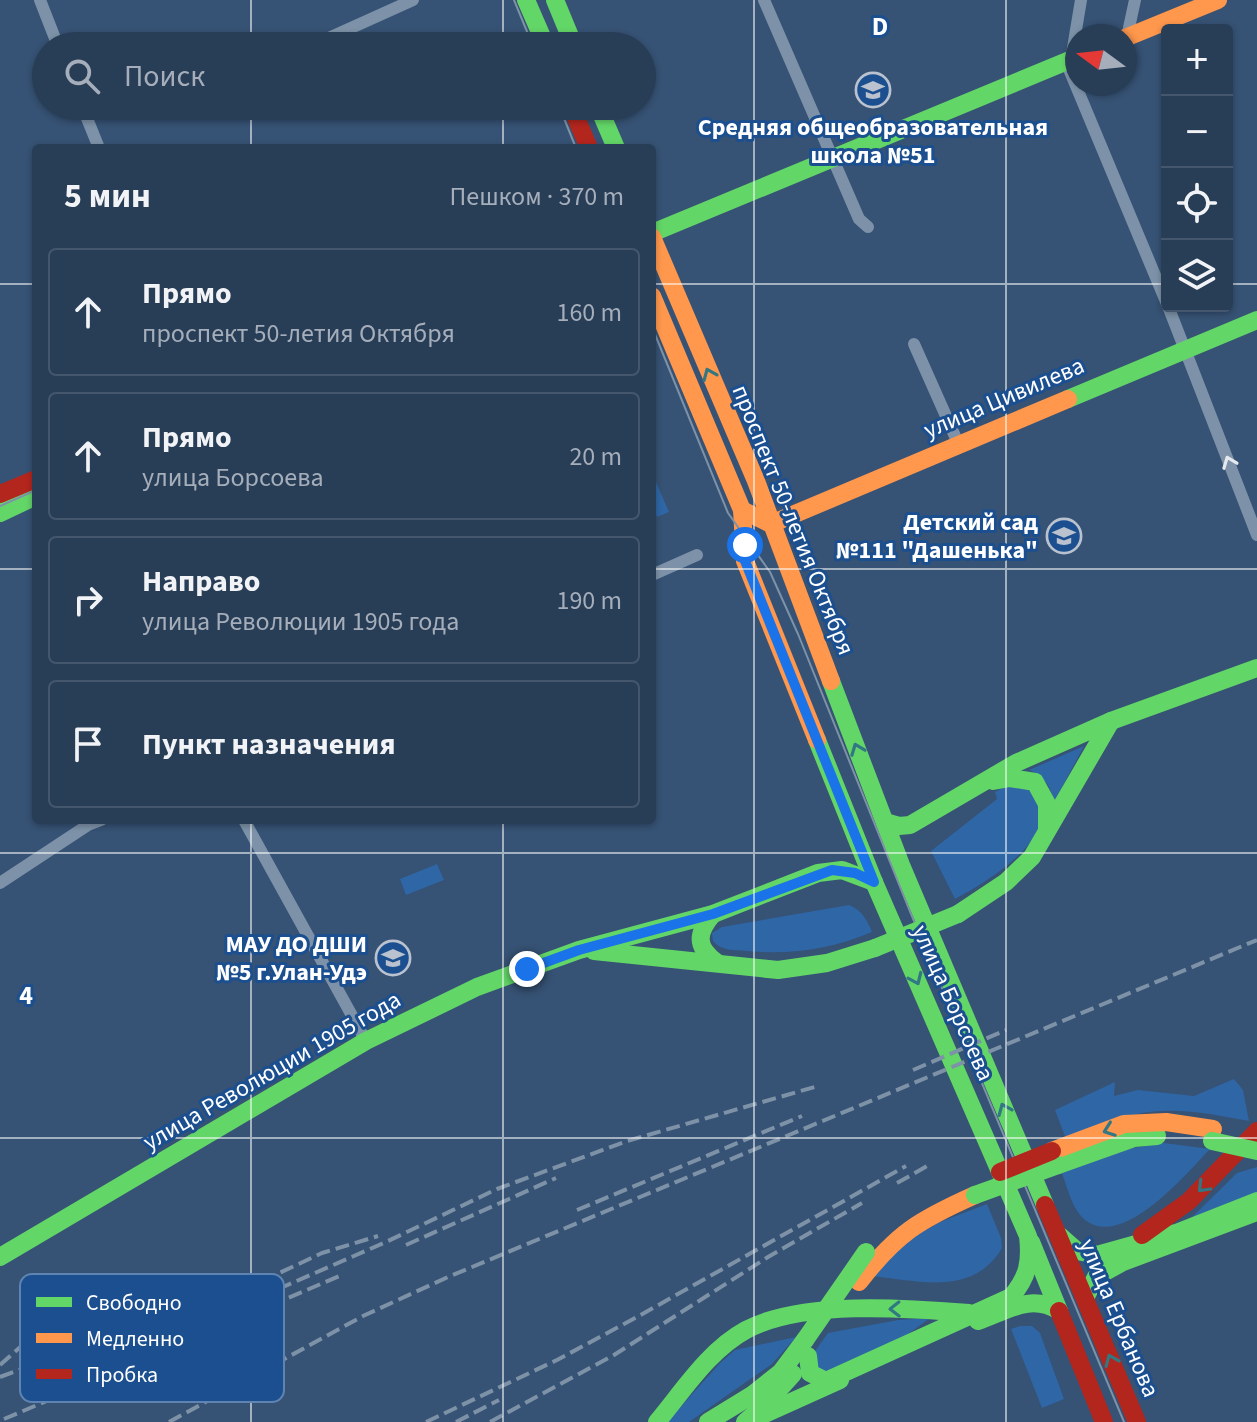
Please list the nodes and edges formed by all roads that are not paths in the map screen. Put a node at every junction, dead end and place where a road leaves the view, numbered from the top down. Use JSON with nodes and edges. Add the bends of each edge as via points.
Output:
{"nodes":[{"id":1,"x":40,"y":0,"type":"edge"},
{"id":2,"x":413,"y":0,"type":"edge"},
{"id":3,"x":526,"y":0,"type":"edge"},
{"id":4,"x":555,"y":0,"type":"edge"},
{"id":5,"x":764,"y":0,"type":"edge"},
{"id":6,"x":1081,"y":0,"type":"edge"},
{"id":7,"x":1135,"y":0,"type":"edge"},
{"id":8,"x":1218,"y":0,"type":"edge"},
{"id":9,"x":1077,"y":24,"type":"edge"},
{"id":10,"x":1129,"y":24,"type":"edge"},
{"id":11,"x":53,"y":32,"type":"edge"},
{"id":12,"x":342,"y":32,"type":"edge"},
{"id":13,"x":540,"y":32,"type":"edge"},
{"id":14,"x":568,"y":32,"type":"edge"},
{"id":15,"x":1137,"y":33,"type":"edge"},
{"id":16,"x":1065,"y":63,"type":"edge"},
{"id":17,"x":1086,"y":96,"type":"edge"},
{"id":18,"x":88,"y":120,"type":"edge"},
{"id":19,"x":577,"y":120,"type":"edge"},
{"id":20,"x":604,"y":120,"type":"edge"},
{"id":21,"x":97,"y":144,"type":"edge"},
{"id":22,"x":587,"y":144,"type":"edge"},
{"id":23,"x":614,"y":144,"type":"edge"},
{"id":24,"x":832,"y":158,"type":"junction"},
{"id":25,"x":868,"y":227,"type":"dead end"},
{"id":26,"x":656,"y":233,"type":"edge"},
{"id":27,"x":656,"y":244,"type":"edge"},
{"id":28,"x":1161,"y":287,"type":"edge"},
{"id":29,"x":656,"y":306,"type":"edge"},
{"id":30,"x":1171,"y":312,"type":"edge"},
{"id":31,"x":1257,"y":320,"type":"edge"},
{"id":32,"x":914,"y":344,"type":"dead end"},
{"id":33,"x":1186,"y":349,"type":"junction"},
{"id":34,"x":958,"y":443,"type":"junction"},
{"id":35,"x":32,"y":481,"type":"edge"},
{"id":36,"x":0,"y":494,"type":"edge"},
{"id":37,"x":32,"y":498,"type":"edge"},
{"id":38,"x":742,"y":510,"type":"junction"},
{"id":39,"x":0,"y":513,"type":"edge"},
{"id":40,"x":771,"y":524,"type":"junction"},
{"id":41,"x":1257,"y":535,"type":"edge"},
{"id":42,"x":697,"y":555,"type":"dead end"},
{"id":43,"x":656,"y":573,"type":"edge"},
{"id":44,"x":1257,"y":668,"type":"edge"},
{"id":45,"x":1111,"y":721,"type":"junction"},
{"id":46,"x":987,"y":782,"type":"junction"},
{"id":47,"x":885,"y":822,"type":"junction"},
{"id":48,"x":91,"y":824,"type":"edge"},
{"id":49,"x":246,"y":824,"type":"edge"},
{"id":50,"x":910,"y":825,"type":"junction"},
{"id":51,"x":1046,"y":834,"type":"junction"},
{"id":52,"x":858,"y":840,"type":"joint"},
{"id":53,"x":901,"y":865,"type":"junction"},
{"id":54,"x":874,"y":882,"type":"junction"},
{"id":55,"x":0,"y":883,"type":"edge"},
{"id":56,"x":713,"y":914,"type":"junction"},
{"id":57,"x":579,"y":950,"type":"junction"},
{"id":58,"x":716,"y":962,"type":"junction"},
{"id":59,"x":366,"y":1041,"type":"junction"},
{"id":60,"x":1257,"y":1131,"type":"edge"},
{"id":61,"x":1213,"y":1135,"type":"junction"},
{"id":62,"x":1257,"y":1138,"type":"edge"},
{"id":63,"x":1257,"y":1151,"type":"edge"},
{"id":64,"x":973,"y":1190,"type":"junction"},
{"id":65,"x":1257,"y":1201,"type":"edge"},
{"id":66,"x":1257,"y":1212,"type":"edge"},
{"id":67,"x":1057,"y":1232,"type":"junction"},
{"id":68,"x":1028,"y":1236,"type":"junction"},
{"id":69,"x":1118,"y":1249,"type":"junction"},
{"id":70,"x":0,"y":1257,"type":"edge"},
{"id":71,"x":1085,"y":1298,"type":"junction"},
{"id":72,"x":1059,"y":1311,"type":"junction"},
{"id":73,"x":966,"y":1316,"type":"junction"},
{"id":74,"x":809,"y":1348,"type":"junction"},
{"id":75,"x":657,"y":1422,"type":"edge"},
{"id":76,"x":708,"y":1422,"type":"edge"},
{"id":77,"x":747,"y":1422,"type":"edge"},
{"id":78,"x":1104,"y":1422,"type":"edge"},
{"id":79,"x":1137,"y":1422,"type":"edge"}],
"edges":[{"from":1,"to":11,"type":"street"},
{"from":2,"to":12,"type":"street"},
{"from":3,"to":13,"type":"main road"},
{"from":4,"to":14,"type":"main road"},
{"from":5,"to":24,"type":"street"},
{"from":6,"to":9,"type":"street"},
{"from":7,"to":10,"type":"street"},
{"from":8,"to":15,"type":"main road"},
{"from":16,"to":24,"type":"main road"},
{"from":17,"to":28,"type":"street"},
{"from":18,"to":21,"type":"street"},
{"from":19,"to":22,"type":"main road"},
{"from":20,"to":23,"type":"main road"},
{"from":24,"to":25,"type":"street","via":[[859,219]]},
{"from":24,"to":26,"type":"main road"},
{"from":40,"to":27,"type":"main road","name":"проспект 50-летия Октября","one_way":true},
{"from":29,"to":38,"type":"main road","name":"проспект 50-летия Октября"},
{"from":30,"to":33,"type":"street"},
{"from":31,"to":33,"type":"main road","name":"улица Цивилева"},
{"from":32,"to":34,"type":"street"},
{"from":33,"to":34,"type":"main road","name":"улица Цивилева"},
{"from":41,"to":33,"type":"street","one_way":true},
{"from":34,"to":40,"type":"main road","name":"улица Цивилева"},
{"from":35,"to":36,"type":"main road"},
{"from":37,"to":39,"type":"main road"},
{"from":38,"to":40,"type":"main road"},
{"from":38,"to":52,"type":"main road","name":"проспект 50-летия Октября","via":[[745,561]]},
{"from":47,"to":40,"type":"main road","name":"проспект 50-летия Октября","one_way":true},
{"from":42,"to":43,"type":"street"},
{"from":44,"to":45,"type":"main road"},
{"from":45,"to":46,"type":"main road","via":[[1016,763]]},
{"from":45,"to":51,"type":"main road","name":"улица Революции 1905 года"},
{"from":46,"to":50,"type":"main road"},
{"from":46,"to":51,"type":"main road","via":[[1035,782],[1048,806]]},
{"from":47,"to":50,"type":"main road"},
{"from":47,"to":53,"type":"main road","name":"проспект 50-летия Октября"},
{"from":48,"to":55,"type":"street"},
{"from":49,"to":59,"type":"street"},
{"from":50,"to":53,"type":"main road"},
{"from":51,"to":58,"type":"main road","name":"улица Революции 1905 года","bridge":true,"via":[[1016,876],[994,893],[875,948],[806,968]]},
{"from":52,"to":54,"type":"main road","name":"улица Борсоева"},
{"from":67,"to":53,"type":"main road","name":"улица Ербанова","one_way":true},
{"from":54,"to":56,"type":"main road","name":"улица Революции 1905 года","via":[[832,870]]},
{"from":54,"to":68,"type":"main road","name":"улица Борсоева","one_way":true},
{"from":56,"to":57,"type":"main road","name":"улица Революции 1905 года"},
{"from":56,"to":58,"type":"main road","via":[[698,936],[704,954]]},
{"from":57,"to":58,"type":"main road","name":"улица Революции 1905 года"},
{"from":57,"to":59,"type":"main road","name":"улица Революции 1905 года","via":[[477,987]]},
{"from":59,"to":70,"type":"main road","name":"улица Революции 1905 года"},
{"from":60,"to":69,"type":"main road","one_way":true,"via":[[1164,1223]]},
{"from":61,"to":62,"type":"main road"},
{"from":61,"to":63,"type":"main road","bridge":true},
{"from":61,"to":64,"type":"main road","bridge":true,"via":[[1166,1122],[1124,1124]]},
{"from":64,"to":74,"type":"main road","via":[[886,1247]]},
{"from":64,"to":74,"type":"main road","bridge":true,"via":[[950,1191],[912,1212],[866,1252]]},
{"from":65,"to":69,"type":"main road"},
{"from":66,"to":71,"type":"main road","via":[[1123,1262],[1096,1277]]},
{"from":67,"to":69,"type":"main road","via":[[1077,1251],[1097,1255]]},
{"from":67,"to":71,"type":"main road","name":"улица Ербанова"},
{"from":68,"to":72,"type":"main road"},
{"from":68,"to":73,"type":"main road","name":"улица Борсоева","via":[[1031,1263],[1026,1279],[1011,1297]]},
{"from":79,"to":71,"type":"main road","name":"улица Ербанова","one_way":true},
{"from":72,"to":77,"type":"main road","via":[[1034,1301],[936,1336]]},
{"from":72,"to":78,"type":"main road"},
{"from":73,"to":74,"type":"main road","via":[[826,1381],[809,1374]]},
{"from":73,"to":75,"type":"main road","name":"улица Борсоева","one_way":true,"via":[[898,1308],[802,1314],[761,1323],[727,1344]]},
{"from":74,"to":76,"type":"main road","via":[[752,1395]]},
{"from":74,"to":77,"type":"main road"}]}
